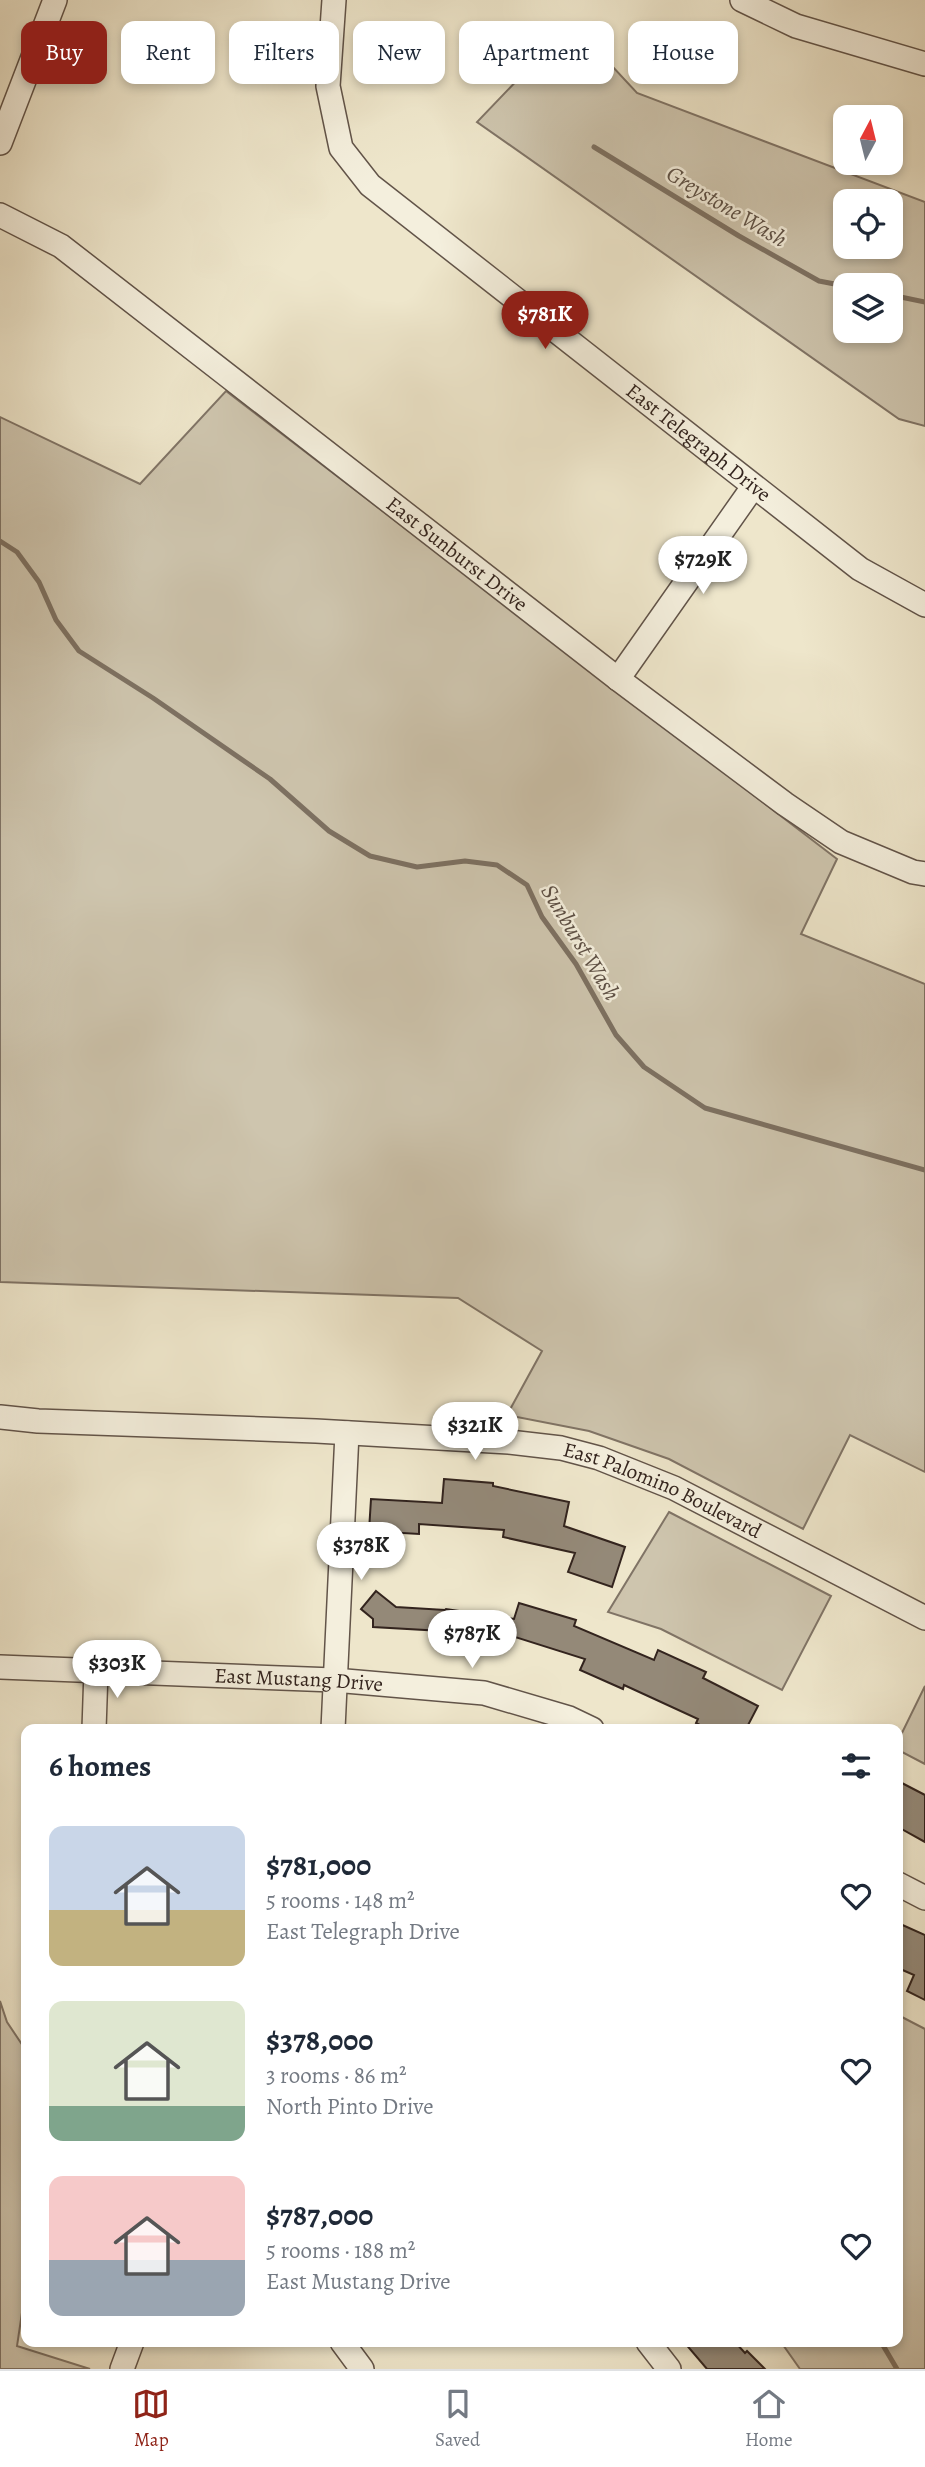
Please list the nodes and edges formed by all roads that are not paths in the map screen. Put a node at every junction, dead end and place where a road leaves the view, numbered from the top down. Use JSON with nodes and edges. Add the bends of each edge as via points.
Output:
{"nodes":[{"id":1,"x":55,"y":0,"type":"edge"},
{"id":2,"x":334,"y":0,"type":"edge"},
{"id":3,"x":742,"y":0,"type":"edge"},
{"id":4,"x":925,"y":64,"type":"edge"},
{"id":5,"x":0,"y":143,"type":"edge"},
{"id":6,"x":0,"y":215,"type":"edge"},
{"id":7,"x":753,"y":487,"type":"junction"},
{"id":8,"x":925,"y":605,"type":"edge"},
{"id":9,"x":618,"y":679,"type":"junction"},
{"id":10,"x":925,"y":874,"type":"edge"},
{"id":11,"x":0,"y":1417,"type":"edge"},
{"id":12,"x":347,"y":1433,"type":"junction"},
{"id":13,"x":925,"y":1618,"type":"edge"},
{"id":14,"x":0,"y":1667,"type":"edge"},
{"id":15,"x":96,"y":1671,"type":"junction"},
{"id":16,"x":334,"y":1680,"type":"junction"},
{"id":17,"x":94,"y":1724,"type":"edge"},
{"id":18,"x":333,"y":1724,"type":"edge"},
{"id":19,"x":582,"y":1724,"type":"edge"},
{"id":20,"x":903,"y":1887,"type":"edge"},
{"id":21,"x":925,"y":1898,"type":"edge"},
{"id":22,"x":130,"y":2347,"type":"edge"},
{"id":23,"x":346,"y":2347,"type":"edge"},
{"id":24,"x":652,"y":2347,"type":"edge"},
{"id":25,"x":122,"y":2369,"type":"edge"},
{"id":26,"x":362,"y":2369,"type":"edge"},
{"id":27,"x":669,"y":2369,"type":"edge"}],
"edges":[{"from":1,"to":5,"type":"street"},
{"from":2,"to":7,"type":"street","name":"East Telegraph Drive","via":[[328,86],[341,148],[370,185]]},
{"from":3,"to":4,"type":"street","via":[[796,26]]},
{"from":6,"to":9,"type":"street","name":"East Sunburst Drive","via":[[61,246]]},
{"from":7,"to":8,"type":"street","name":"East Telegraph Drive","via":[[860,569]]},
{"from":7,"to":9,"type":"street"},
{"from":9,"to":10,"type":"street","name":"East Sunburst Drive","via":[[841,842]]},
{"from":11,"to":12,"type":"street","name":"East Palomino Boulevard"},
{"from":12,"to":13,"type":"street","name":"East Palomino Boulevard","via":[[509,1442],[599,1458],[674,1488]]},
{"from":12,"to":16,"type":"street"},
{"from":14,"to":15,"type":"street","name":"East Mustang Drive"},
{"from":15,"to":16,"type":"street","name":"East Mustang Drive"},
{"from":15,"to":17,"type":"street"},
{"from":16,"to":18,"type":"street"},
{"from":16,"to":19,"type":"street","name":"East Mustang Drive","via":[[484,1693]]},
{"from":20,"to":21,"type":"street"},
{"from":22,"to":25,"type":"street"},
{"from":23,"to":26,"type":"street"},
{"from":24,"to":27,"type":"street"}]}
